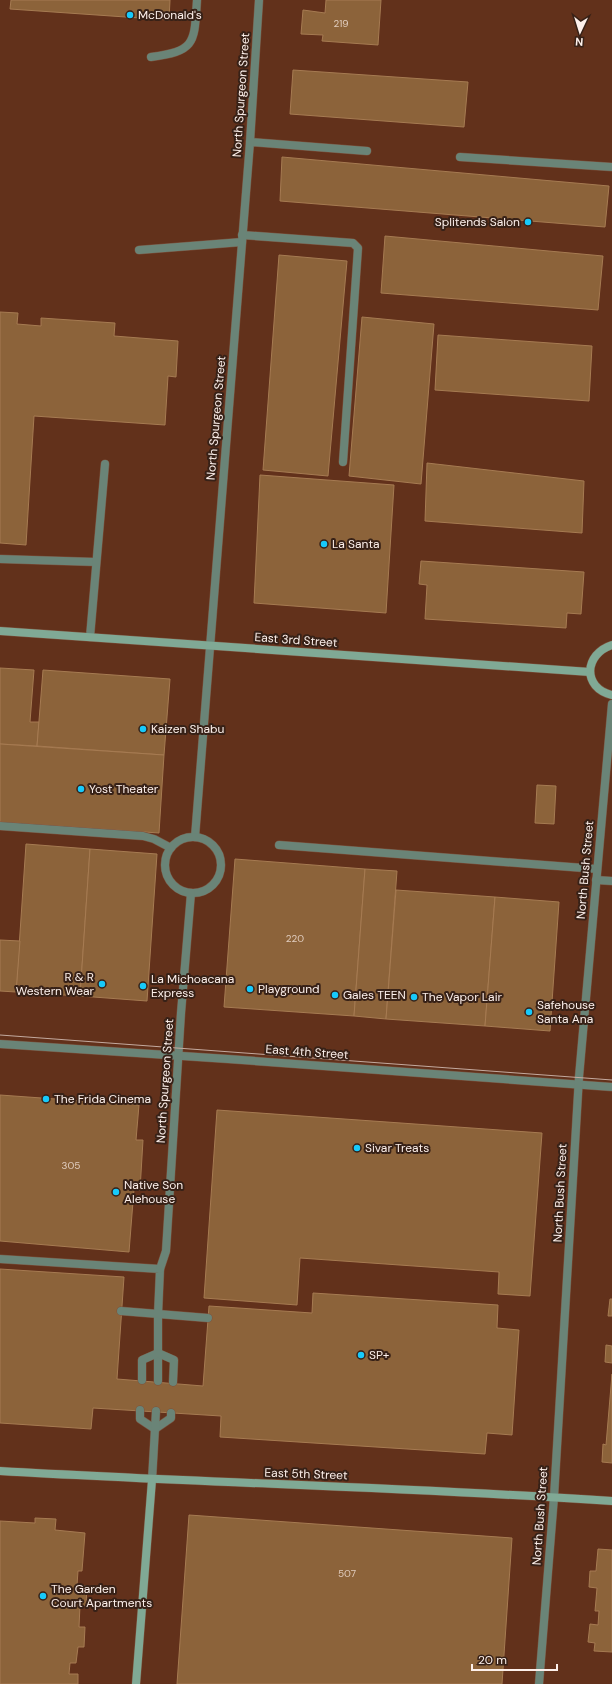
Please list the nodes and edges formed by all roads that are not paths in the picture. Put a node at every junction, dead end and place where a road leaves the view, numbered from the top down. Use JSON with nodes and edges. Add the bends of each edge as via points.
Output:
{"nodes":[{"id":1,"x":197,"y":0,"type":"edge"},
{"id":2,"x":259,"y":0,"type":"edge"},
{"id":3,"x":151,"y":57,"type":"dead end"},
{"id":4,"x":250,"y":142,"type":"junction"},
{"id":5,"x":367,"y":151,"type":"dead end"},
{"id":6,"x":460,"y":157,"type":"dead end"},
{"id":7,"x":612,"y":166,"type":"edge"},
{"id":8,"x":242,"y":238,"type":"junction"},
{"id":9,"x":139,"y":250,"type":"dead end"},
{"id":10,"x":343,"y":462,"type":"dead end"},
{"id":11,"x":105,"y":464,"type":"dead end"},
{"id":12,"x":0,"y":558,"type":"edge"},
{"id":13,"x":96,"y":562,"type":"junction"},
{"id":14,"x":0,"y":631,"type":"edge"},
{"id":15,"x":90,"y":637,"type":"junction"},
{"id":16,"x":612,"y":645,"type":"edge"},
{"id":17,"x":209,"y":646,"type":"junction"},
{"id":18,"x":590,"y":672,"type":"junction"},
{"id":19,"x":612,"y":695,"type":"edge"},
{"id":20,"x":612,"y":704,"type":"edge"},
{"id":21,"x":0,"y":826,"type":"edge"},
{"id":22,"x":195,"y":837,"type":"junction"},
{"id":23,"x":279,"y":845,"type":"dead end"},
{"id":24,"x":171,"y":848,"type":"junction"},
{"id":25,"x":597,"y":869,"type":"junction"},
{"id":26,"x":596,"y":880,"type":"junction"},
{"id":27,"x":612,"y":881,"type":"edge"},
{"id":28,"x":190,"y":893,"type":"junction"},
{"id":29,"x":0,"y":1044,"type":"edge"},
{"id":30,"x":178,"y":1056,"type":"junction"},
{"id":31,"x":578,"y":1084,"type":"junction"},
{"id":32,"x":612,"y":1087,"type":"edge"},
{"id":33,"x":0,"y":1259,"type":"edge"},
{"id":34,"x":160,"y":1268,"type":"junction"},
{"id":35,"x":121,"y":1311,"type":"dead end"},
{"id":36,"x":158,"y":1315,"type":"junction"},
{"id":37,"x":208,"y":1318,"type":"dead end"},
{"id":38,"x":158,"y":1353,"type":"junction"},
{"id":39,"x":142,"y":1380,"type":"dead end"},
{"id":40,"x":158,"y":1381,"type":"dead end"},
{"id":41,"x":173,"y":1382,"type":"dead end"},
{"id":42,"x":140,"y":1410,"type":"dead end"},
{"id":43,"x":156,"y":1411,"type":"dead end"},
{"id":44,"x":171,"y":1413,"type":"dead end"},
{"id":45,"x":156,"y":1429,"type":"junction"},
{"id":46,"x":0,"y":1471,"type":"edge"},
{"id":47,"x":152,"y":1480,"type":"junction"},
{"id":48,"x":554,"y":1497,"type":"junction"},
{"id":49,"x":612,"y":1501,"type":"edge"},
{"id":50,"x":136,"y":1684,"type":"edge"},
{"id":51,"x":539,"y":1684,"type":"edge"}],
"edges":[{"from":1,"to":3,"type":"street","via":[[195,32],[189,46],[173,55]]},
{"from":2,"to":4,"type":"street","name":"North Spurgeon Street"},
{"from":4,"to":5,"type":"street"},
{"from":4,"to":8,"type":"street","name":"North Spurgeon Street"},
{"from":6,"to":7,"type":"street"},
{"from":8,"to":9,"type":"street"},
{"from":8,"to":10,"type":"street","via":[[353,243],[358,248]]},
{"from":8,"to":17,"type":"street","name":"North Spurgeon Street"},
{"from":11,"to":13,"type":"street"},
{"from":12,"to":13,"type":"street"},
{"from":13,"to":15,"type":"street"},
{"from":14,"to":15,"type":"street","name":"East 3rd Street"},
{"from":15,"to":17,"type":"street","name":"East 3rd Street"},
{"from":16,"to":18,"type":"street","via":[[596,654]]},
{"from":17,"to":18,"type":"street","name":"East 3rd Street"},
{"from":17,"to":22,"type":"street","name":"North Spurgeon Street"},
{"from":18,"to":19,"type":"street","via":[[596,687]]},
{"from":20,"to":25,"type":"street","name":"North Bush Street"},
{"from":21,"to":24,"type":"street","via":[[143,836]]},
{"from":22,"to":24,"type":"street","via":[[186,838]]},
{"from":22,"to":28,"type":"street","via":[[205,840],[214,847],[221,868],[218,878],[211,886],[201,892]]},
{"from":23,"to":25,"type":"street"},
{"from":24,"to":28,"type":"street","via":[[166,856],[167,876],[172,885]]},
{"from":25,"to":26,"type":"street","name":"North Bush Street"},
{"from":26,"to":27,"type":"street"},
{"from":26,"to":31,"type":"street","name":"North Bush Street"},
{"from":28,"to":30,"type":"street","name":"North Spurgeon Street"},
{"from":29,"to":30,"type":"street","name":"East 4th Street"},
{"from":30,"to":31,"type":"street","name":"East 4th Street"},
{"from":30,"to":34,"type":"street","name":"North Spurgeon Street","via":[[166,1251]]},
{"from":31,"to":32,"type":"street","name":"East 4th Street"},
{"from":31,"to":48,"type":"street","name":"North Bush Street"},
{"from":33,"to":34,"type":"street"},
{"from":34,"to":36,"type":"street","name":"North Spurgeon Street"},
{"from":35,"to":36,"type":"street"},
{"from":36,"to":37,"type":"street"},
{"from":36,"to":38,"type":"street","name":"North Spurgeon Street"},
{"from":38,"to":39,"type":"street","via":[[142,1360]]},
{"from":38,"to":40,"type":"street","name":"North Spurgeon Street"},
{"from":38,"to":41,"type":"street","via":[[174,1360]]},
{"from":42,"to":45,"type":"street","via":[[140,1419]]},
{"from":43,"to":45,"type":"street"},
{"from":44,"to":45,"type":"street","via":[[171,1418]]},
{"from":45,"to":47,"type":"street"},
{"from":46,"to":47,"type":"street","name":"East 5th Street"},
{"from":47,"to":48,"type":"street","name":"East 5th Street"},
{"from":47,"to":50,"type":"street"},
{"from":48,"to":49,"type":"street","name":"East 5th Street"},
{"from":48,"to":51,"type":"street","name":"North Bush Street"}]}
